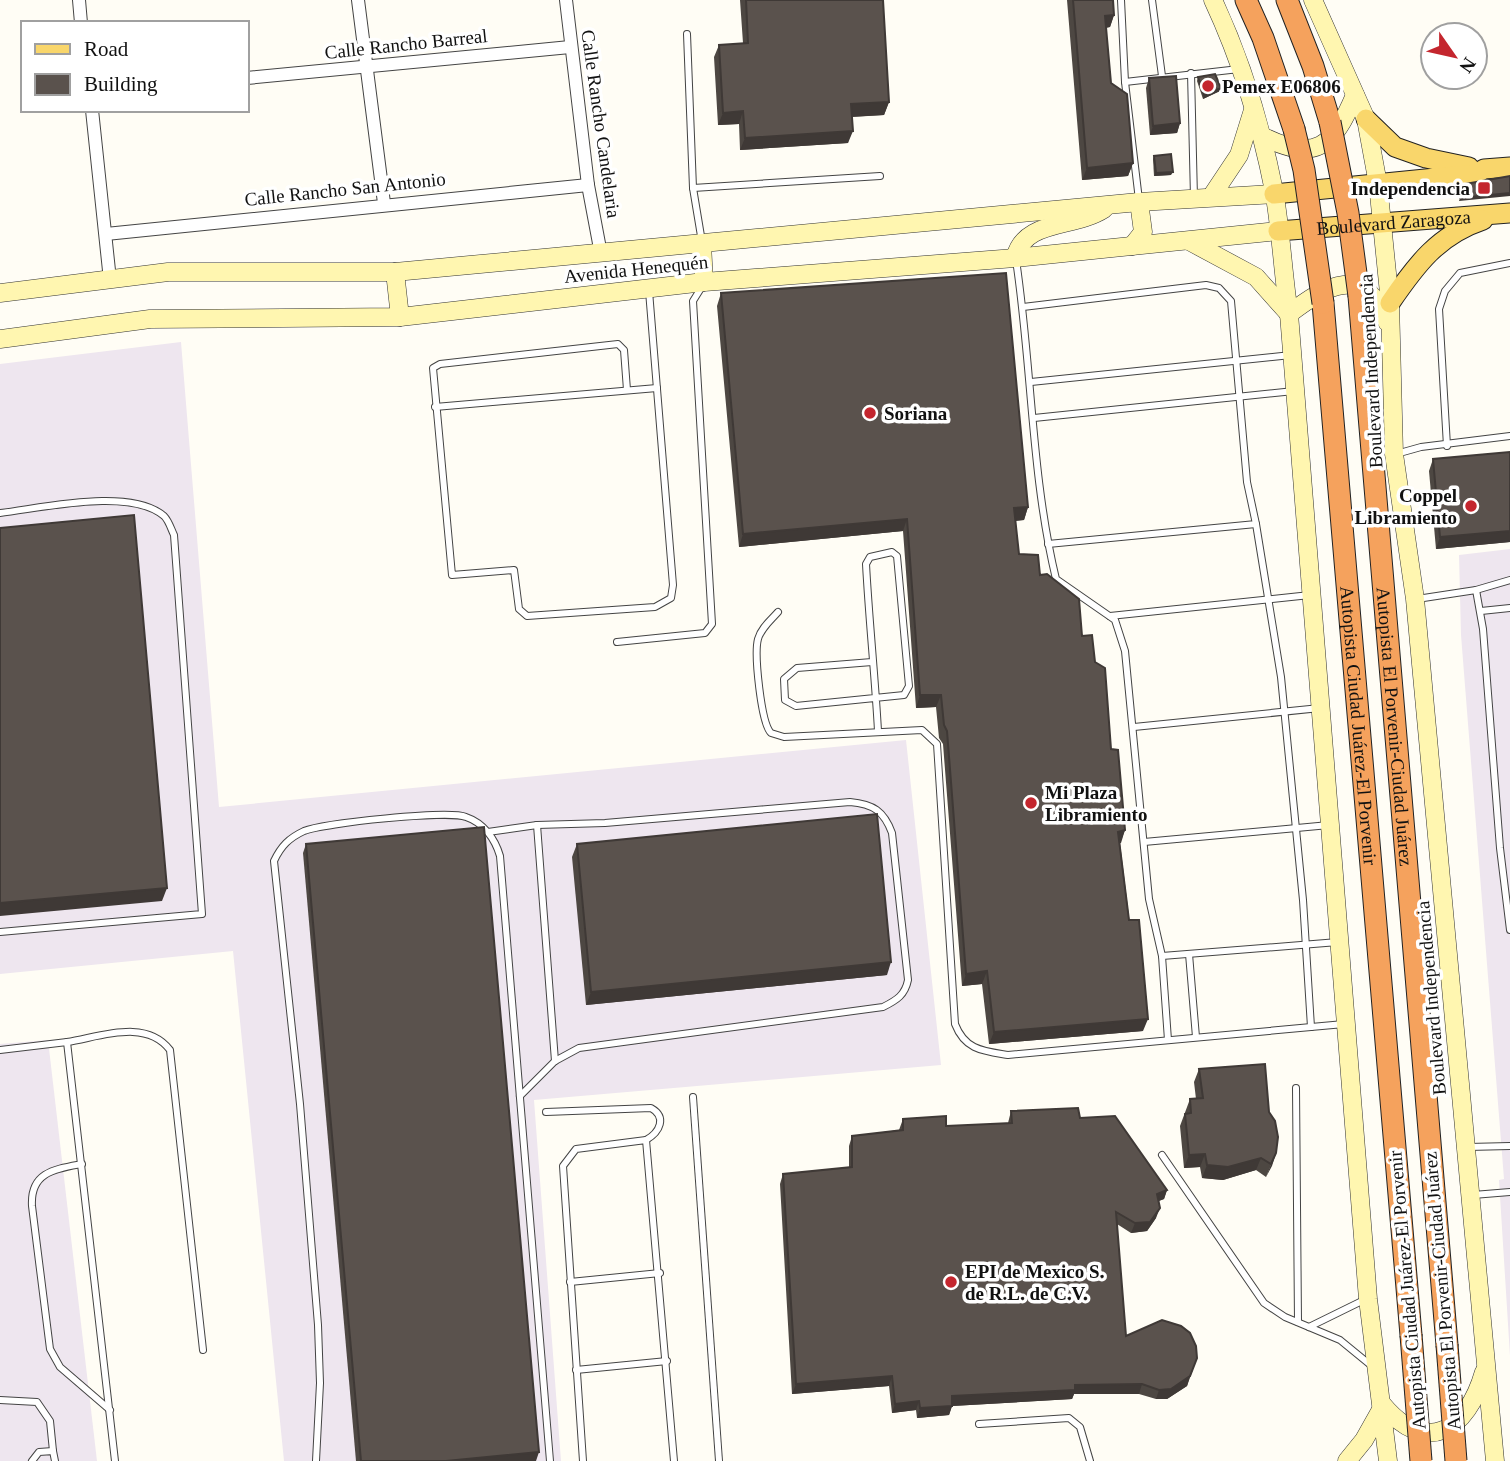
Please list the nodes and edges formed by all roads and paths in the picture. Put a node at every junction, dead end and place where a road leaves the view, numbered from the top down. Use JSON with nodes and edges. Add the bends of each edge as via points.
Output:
{"nodes":[{"id":1,"x":79,"y":0,"type":"edge"},
{"id":2,"x":358,"y":0,"type":"edge"},
{"id":3,"x":566,"y":0,"type":"edge"},
{"id":4,"x":1121,"y":0,"type":"edge"},
{"id":5,"x":1152,"y":0,"type":"edge"},
{"id":6,"x":1213,"y":0,"type":"edge"},
{"id":7,"x":1246,"y":0,"type":"edge"},
{"id":8,"x":1287,"y":0,"type":"edge"},
{"id":9,"x":1313,"y":0,"type":"edge"},
{"id":10,"x":81,"y":21,"type":"edge"},
{"id":11,"x":687,"y":34,"type":"dead end"},
{"id":12,"x":570,"y":47,"type":"junction"},
{"id":13,"x":365,"y":68,"type":"junction"},
{"id":14,"x":1241,"y":69,"type":"junction"},
{"id":15,"x":1191,"y":74,"type":"junction"},
{"id":16,"x":1162,"y":76,"type":"junction"},
{"id":17,"x":248,"y":78,"type":"edge"},
{"id":18,"x":1125,"y":82,"type":"junction"},
{"id":19,"x":1355,"y":95,"type":"junction"},
{"id":20,"x":1253,"y":110,"type":"junction"},
{"id":21,"x":92,"y":112,"type":"edge"},
{"id":22,"x":1366,"y":119,"type":"junction"},
{"id":23,"x":1262,"y":136,"type":"junction"},
{"id":24,"x":1510,"y":167,"type":"edge"},
{"id":25,"x":1484,"y":169,"type":"junction"},
{"id":26,"x":880,"y":176,"type":"dead end"},
{"id":27,"x":1378,"y":184,"type":"junction"},
{"id":28,"x":588,"y":185,"type":"junction"},
{"id":29,"x":693,"y":188,"type":"junction"},
{"id":30,"x":1274,"y":194,"type":"junction"},
{"id":31,"x":1202,"y":197,"type":"junction"},
{"id":32,"x":1139,"y":202,"type":"junction"},
{"id":33,"x":384,"y":203,"type":"junction"},
{"id":34,"x":1110,"y":205,"type":"junction"},
{"id":35,"x":1505,"y":214,"type":"edge"},
{"id":36,"x":1381,"y":221,"type":"junction"},
{"id":37,"x":1278,"y":231,"type":"junction"},
{"id":38,"x":106,"y":234,"type":"junction"},
{"id":39,"x":1189,"y":241,"type":"junction"},
{"id":40,"x":702,"y":244,"type":"junction"},
{"id":41,"x":1132,"y":246,"type":"junction"},
{"id":42,"x":601,"y":254,"type":"junction"},
{"id":43,"x":1015,"y":258,"type":"junction"},
{"id":44,"x":1510,"y":263,"type":"edge"},
{"id":45,"x":395,"y":272,"type":"junction"},
{"id":46,"x":110,"y":279,"type":"junction"},
{"id":47,"x":704,"y":282,"type":"junction"},
{"id":48,"x":648,"y":289,"type":"junction"},
{"id":49,"x":0,"y":293,"type":"edge"},
{"id":50,"x":1390,"y":303,"type":"junction"},
{"id":51,"x":1023,"y":307,"type":"junction"},
{"id":52,"x":1289,"y":314,"type":"junction"},
{"id":53,"x":400,"y":317,"type":"junction"},
{"id":54,"x":1390,"y":330,"type":"junction"},
{"id":55,"x":0,"y":339,"type":"edge"},
{"id":56,"x":1293,"y":354,"type":"junction"},
{"id":57,"x":1238,"y":361,"type":"junction"},
{"id":58,"x":1031,"y":382,"type":"junction"},
{"id":59,"x":657,"y":388,"type":"junction"},
{"id":60,"x":627,"y":390,"type":"junction"},
{"id":61,"x":1296,"y":391,"type":"junction"},
{"id":62,"x":1241,"y":396,"type":"junction"},
{"id":63,"x":435,"y":407,"type":"junction"},
{"id":64,"x":1034,"y":418,"type":"junction"},
{"id":65,"x":1510,"y":436,"type":"edge"},
{"id":66,"x":1447,"y":446,"type":"junction"},
{"id":67,"x":1394,"y":454,"type":"junction"},
{"id":68,"x":0,"y":513,"type":"edge"},
{"id":69,"x":1256,"y":524,"type":"junction"},
{"id":70,"x":1048,"y":544,"type":"junction"},
{"id":71,"x":1510,"y":580,"type":"edge"},
{"id":72,"x":1476,"y":590,"type":"junction"},
{"id":73,"x":1310,"y":595,"type":"junction"},
{"id":74,"x":1268,"y":599,"type":"junction"},
{"id":75,"x":1415,"y":599,"type":"junction"},
{"id":76,"x":1510,"y":608,"type":"edge"},
{"id":77,"x":1481,"y":611,"type":"junction"},
{"id":78,"x":778,"y":612,"type":"dead end"},
{"id":79,"x":1110,"y":615,"type":"junction"},
{"id":80,"x":617,"y":642,"type":"dead end"},
{"id":81,"x":872,"y":662,"type":"junction"},
{"id":82,"x":876,"y":698,"type":"junction"},
{"id":83,"x":1320,"y":708,"type":"junction"},
{"id":84,"x":1283,"y":714,"type":"junction"},
{"id":85,"x":1134,"y":727,"type":"junction"},
{"id":86,"x":878,"y":731,"type":"junction"},
{"id":87,"x":537,"y":825,"type":"junction"},
{"id":88,"x":1331,"y":825,"type":"junction"},
{"id":89,"x":1294,"y":827,"type":"junction"},
{"id":90,"x":488,"y":832,"type":"junction"},
{"id":91,"x":1144,"y":842,"type":"junction"},
{"id":92,"x":1510,"y":930,"type":"edge"},
{"id":93,"x":0,"y":932,"type":"edge"},
{"id":94,"x":1342,"y":942,"type":"junction"},
{"id":95,"x":1304,"y":945,"type":"junction"},
{"id":96,"x":1189,"y":954,"type":"junction"},
{"id":97,"x":1162,"y":956,"type":"junction"},
{"id":98,"x":1346,"y":1024,"type":"junction"},
{"id":99,"x":1311,"y":1027,"type":"junction"},
{"id":100,"x":1196,"y":1037,"type":"junction"},
{"id":101,"x":1168,"y":1040,"type":"junction"},
{"id":102,"x":66,"y":1042,"type":"junction"},
{"id":103,"x":0,"y":1050,"type":"edge"},
{"id":104,"x":555,"y":1061,"type":"junction"},
{"id":105,"x":1296,"y":1088,"type":"dead end"},
{"id":106,"x":520,"y":1096,"type":"junction"},
{"id":107,"x":693,"y":1097,"type":"dead end"},
{"id":108,"x":546,"y":1112,"type":"dead end"},
{"id":109,"x":646,"y":1140,"type":"junction"},
{"id":110,"x":1510,"y":1146,"type":"edge"},
{"id":111,"x":1466,"y":1147,"type":"junction"},
{"id":112,"x":1162,"y":1155,"type":"dead end"},
{"id":113,"x":82,"y":1164,"type":"junction"},
{"id":114,"x":1510,"y":1192,"type":"edge"},
{"id":115,"x":1471,"y":1196,"type":"junction"},
{"id":116,"x":660,"y":1273,"type":"junction"},
{"id":117,"x":570,"y":1282,"type":"junction"},
{"id":118,"x":1368,"y":1298,"type":"junction"},
{"id":119,"x":1298,"y":1322,"type":"junction"},
{"id":120,"x":1309,"y":1326,"type":"junction"},
{"id":121,"x":204,"y":1350,"type":"dead end"},
{"id":122,"x":667,"y":1361,"type":"junction"},
{"id":123,"x":1487,"y":1361,"type":"junction"},
{"id":124,"x":576,"y":1370,"type":"junction"},
{"id":125,"x":1377,"y":1371,"type":"junction"},
{"id":126,"x":0,"y":1400,"type":"edge"},
{"id":127,"x":1382,"y":1406,"type":"junction"},
{"id":128,"x":110,"y":1410,"type":"junction"},
{"id":129,"x":979,"y":1424,"type":"dead end"},
{"id":130,"x":53,"y":1451,"type":"junction"},
{"id":131,"x":32,"y":1461,"type":"edge"},
{"id":132,"x":55,"y":1461,"type":"edge"},
{"id":133,"x":115,"y":1461,"type":"edge"},
{"id":134,"x":316,"y":1461,"type":"edge"},
{"id":135,"x":550,"y":1461,"type":"edge"},
{"id":136,"x":583,"y":1461,"type":"edge"},
{"id":137,"x":674,"y":1461,"type":"edge"},
{"id":138,"x":719,"y":1461,"type":"edge"},
{"id":139,"x":1090,"y":1461,"type":"edge"},
{"id":140,"x":1347,"y":1461,"type":"edge"},
{"id":141,"x":1388,"y":1461,"type":"edge"},
{"id":142,"x":1421,"y":1461,"type":"edge"},
{"id":143,"x":1456,"y":1461,"type":"edge"},
{"id":144,"x":1495,"y":1461,"type":"edge"}],
"edges":[{"from":1,"to":10,"type":"street"},
{"from":2,"to":13,"type":"street"},
{"from":3,"to":12,"type":"street","name":"Calle Rancho Candelaria"},
{"from":4,"to":18,"type":"lane"},
{"from":5,"to":16,"type":"lane"},
{"from":6,"to":14,"type":"main road"},
{"from":7,"to":142,"type":"highway","name":"Autopista Ciudad Juárez-El Porvenir","bridge":true,"via":[[1264,38],[1302,160],[1323,303]]},
{"from":8,"to":143,"type":"highway","name":"Autopista El Porvenir-Ciudad Juárez","bridge":true,"via":[[1330,122],[1359,296]]},
{"from":9,"to":19,"type":"main road","name":"Boulevard Independencia"},
{"from":11,"to":29,"type":"lane"},
{"from":12,"to":13,"type":"street","name":"Calle Rancho Barreal"},
{"from":12,"to":28,"type":"street","name":"Calle Rancho Candelaria"},
{"from":13,"to":17,"type":"street","name":"Calle Rancho Barreal"},
{"from":13,"to":33,"type":"street"},
{"from":14,"to":15,"type":"lane"},
{"from":14,"to":20,"type":"main road"},
{"from":15,"to":16,"type":"lane"},
{"from":15,"to":31,"type":"lane"},
{"from":16,"to":18,"type":"lane"},
{"from":18,"to":32,"type":"lane"},
{"from":19,"to":22,"type":"main road","name":"Boulevard Independencia"},
{"from":19,"to":23,"type":"main road","via":[[1342,124],[1324,143],[1297,150]]},
{"from":20,"to":23,"type":"main road"},
{"from":20,"to":31,"type":"main road","via":[[1239,155]]},
{"from":21,"to":38,"type":"street"},
{"from":22,"to":25,"type":"main road","via":[[1395,147]]},
{"from":22,"to":27,"type":"main road","name":"Boulevard Independencia"},
{"from":23,"to":30,"type":"main road"},
{"from":24,"to":25,"type":"main road","name":"Boulevard Zaragoza"},
{"from":25,"to":27,"type":"main road","name":"Boulevard Zaragoza","via":[[1476,174]]},
{"from":26,"to":29,"type":"lane"},
{"from":27,"to":30,"type":"main road","name":"Boulevard Zaragoza"},
{"from":27,"to":36,"type":"main road","name":"Boulevard Independencia"},
{"from":28,"to":33,"type":"street","name":"Calle Rancho San Antonio"},
{"from":28,"to":42,"type":"street","name":"Calle Rancho Candelaria"},
{"from":29,"to":40,"type":"lane"},
{"from":30,"to":31,"type":"main road","name":"Avenida Henequén"},
{"from":30,"to":37,"type":"main road"},
{"from":31,"to":32,"type":"main road","name":"Avenida Henequén"},
{"from":32,"to":34,"type":"main road","name":"Avenida Henequén"},
{"from":32,"to":41,"type":"main road","via":[[1143,232]]},
{"from":33,"to":38,"type":"street","name":"Calle Rancho San Antonio"},
{"from":34,"to":40,"type":"main road","name":"Avenida Henequén"},
{"from":34,"to":43,"type":"main road","via":[[1089,219],[1028,235]]},
{"from":35,"to":36,"type":"main road","name":"Boulevard Zaragoza"},
{"from":35,"to":50,"type":"main road","via":[[1464,226],[1443,239],[1425,254]]},
{"from":36,"to":37,"type":"main road","name":"Boulevard Zaragoza"},
{"from":36,"to":50,"type":"main road","name":"Boulevard Independencia"},
{"from":37,"to":39,"type":"main road","name":"Avenida Henequén"},
{"from":37,"to":52,"type":"main road"},
{"from":38,"to":46,"type":"street"},
{"from":39,"to":41,"type":"main road","name":"Avenida Henequén"},
{"from":39,"to":52,"type":"main road","via":[[1256,277]]},
{"from":40,"to":42,"type":"main road","name":"Avenida Henequén"},
{"from":40,"to":47,"type":"main road"},
{"from":41,"to":43,"type":"main road","name":"Avenida Henequén"},
{"from":42,"to":45,"type":"main road","name":"Avenida Henequén"},
{"from":43,"to":47,"type":"main road","name":"Avenida Henequén"},
{"from":43,"to":51,"type":"lane"},
{"from":44,"to":66,"type":"lane","via":[[1460,273],[1442,296]]},
{"from":45,"to":46,"type":"main road","name":"Avenida Henequén","via":[[224,270]]},
{"from":45,"to":53,"type":"main road"},
{"from":46,"to":49,"type":"main road","name":"Avenida Henequén"},
{"from":47,"to":48,"type":"main road","name":"Avenida Henequén"},
{"from":47,"to":80,"type":"lane","via":[[693,301],[712,624],[705,633]]},
{"from":48,"to":53,"type":"main road","name":"Avenida Henequén"},
{"from":48,"to":59,"type":"lane"},
{"from":50,"to":54,"type":"main road","name":"Boulevard Independencia"},
{"from":51,"to":57,"type":"lane","via":[[1206,285],[1219,288],[1231,301]]},
{"from":51,"to":58,"type":"lane"},
{"from":52,"to":54,"type":"main road","via":[[1313,296],[1348,284],[1364,289],[1380,304]]},
{"from":52,"to":56,"type":"main road"},
{"from":53,"to":55,"type":"main road","name":"Avenida Henequén","via":[[150,319]]},
{"from":54,"to":67,"type":"main road","name":"Boulevard Independencia"},
{"from":56,"to":57,"type":"lane"},
{"from":56,"to":61,"type":"main road"},
{"from":57,"to":58,"type":"lane"},
{"from":57,"to":62,"type":"lane"},
{"from":58,"to":64,"type":"lane"},
{"from":59,"to":60,"type":"lane"},
{"from":59,"to":63,"type":"lane","via":[[674,593],[666,604],[654,607],[527,616],[519,609],[514,570],[452,575]]},
{"from":60,"to":63,"type":"lane"},
{"from":60,"to":63,"type":"lane","via":[[624,350],[609,344],[436,365],[431,371]]},
{"from":61,"to":62,"type":"lane"},
{"from":61,"to":73,"type":"main road"},
{"from":62,"to":64,"type":"lane"},
{"from":62,"to":69,"type":"lane","via":[[1247,482]]},
{"from":64,"to":70,"type":"lane"},
{"from":65,"to":66,"type":"lane"},
{"from":66,"to":67,"type":"lane"},
{"from":67,"to":75,"type":"main road","name":"Boulevard Independencia"},
{"from":68,"to":93,"type":"lane","via":[[122,500],[166,517],[174,535],[202,914]]},
{"from":69,"to":70,"type":"lane"},
{"from":69,"to":74,"type":"lane"},
{"from":70,"to":79,"type":"lane","via":[[1056,579]]},
{"from":71,"to":72,"type":"lane"},
{"from":72,"to":75,"type":"lane"},
{"from":72,"to":77,"type":"lane"},
{"from":73,"to":74,"type":"lane"},
{"from":73,"to":83,"type":"main road"},
{"from":74,"to":79,"type":"lane"},
{"from":74,"to":84,"type":"lane"},
{"from":75,"to":111,"type":"main road","name":"Boulevard Independencia"},
{"from":76,"to":77,"type":"lane"},
{"from":77,"to":92,"type":"lane"},
{"from":78,"to":86,"type":"lane","via":[[757,644],[766,728],[784,737]]},
{"from":79,"to":85,"type":"lane","via":[[1121,630]]},
{"from":81,"to":82,"type":"lane"},
{"from":81,"to":82,"type":"lane","via":[[797,668],[784,679],[785,700],[796,706]]},
{"from":81,"to":82,"type":"lane","via":[[866,564],[889,552],[897,556],[909,686],[904,695]]},
{"from":82,"to":86,"type":"lane"},
{"from":83,"to":84,"type":"lane"},
{"from":83,"to":88,"type":"main road"},
{"from":84,"to":85,"type":"lane"},
{"from":84,"to":89,"type":"lane"},
{"from":85,"to":91,"type":"lane"},
{"from":86,"to":101,"type":"lane","via":[[922,730],[936,744],[955,1024],[961,1039],[973,1049],[1008,1055]]},
{"from":87,"to":90,"type":"lane"},
{"from":87,"to":104,"type":"lane"},
{"from":87,"to":104,"type":"lane","via":[[850,802],[873,806],[892,833],[908,980],[901,996],[883,1007],[579,1048]]},
{"from":88,"to":89,"type":"lane"},
{"from":88,"to":94,"type":"main road"},
{"from":89,"to":91,"type":"lane"},
{"from":89,"to":95,"type":"lane"},
{"from":90,"to":106,"type":"lane","via":[[500,856]]},
{"from":90,"to":134,"type":"lane","via":[[478,822],[447,813],[307,830],[280,847],[274,861],[318,1325]]},
{"from":91,"to":97,"type":"lane","via":[[1149,899]]},
{"from":94,"to":95,"type":"lane"},
{"from":94,"to":98,"type":"main road"},
{"from":95,"to":96,"type":"lane"},
{"from":95,"to":99,"type":"lane"},
{"from":96,"to":97,"type":"lane"},
{"from":96,"to":100,"type":"lane"},
{"from":97,"to":101,"type":"lane"},
{"from":98,"to":99,"type":"lane"},
{"from":98,"to":118,"type":"main road"},
{"from":99,"to":100,"type":"lane"},
{"from":100,"to":101,"type":"lane"},
{"from":102,"to":103,"type":"lane"},
{"from":102,"to":113,"type":"lane"},
{"from":102,"to":121,"type":"lane","via":[[139,1031],[157,1036],[170,1050]]},
{"from":104,"to":106,"type":"lane"},
{"from":105,"to":119,"type":"lane"},
{"from":106,"to":135,"type":"lane"},
{"from":107,"to":138,"type":"lane"},
{"from":108,"to":109,"type":"lane","via":[[651,1108],[661,1121]]},
{"from":109,"to":116,"type":"lane"},
{"from":109,"to":117,"type":"lane","via":[[576,1149],[566,1159],[562,1172]]},
{"from":110,"to":111,"type":"lane"},
{"from":111,"to":115,"type":"main road","name":"Boulevard Independencia"},
{"from":112,"to":119,"type":"lane","via":[[1257,1296],[1271,1310]]},
{"from":113,"to":128,"type":"lane"},
{"from":113,"to":128,"type":"lane","via":[[47,1171],[35,1184],[32,1206],[50,1349],[60,1367]]},
{"from":114,"to":115,"type":"lane"},
{"from":115,"to":123,"type":"main road","name":"Boulevard Independencia"},
{"from":116,"to":117,"type":"lane"},
{"from":116,"to":122,"type":"lane"},
{"from":117,"to":124,"type":"lane"},
{"from":118,"to":120,"type":"lane"},
{"from":118,"to":125,"type":"main road"},
{"from":119,"to":120,"type":"lane"},
{"from":120,"to":125,"type":"lane","via":[[1340,1340]]},
{"from":122,"to":124,"type":"lane"},
{"from":122,"to":137,"type":"lane"},
{"from":123,"to":127,"type":"main road","via":[[1472,1405],[1440,1432],[1408,1429]]},
{"from":123,"to":144,"type":"main road","name":"Boulevard Independencia"},
{"from":124,"to":136,"type":"lane"},
{"from":125,"to":127,"type":"main road"},
{"from":126,"to":130,"type":"lane","via":[[37,1402],[50,1421]]},
{"from":127,"to":140,"type":"main road"},
{"from":127,"to":141,"type":"main road"},
{"from":128,"to":133,"type":"lane"},
{"from":129,"to":139,"type":"lane","via":[[1069,1418],[1080,1427]]},
{"from":130,"to":131,"type":"lane","via":[[38,1452]]},
{"from":130,"to":132,"type":"lane"}]}
